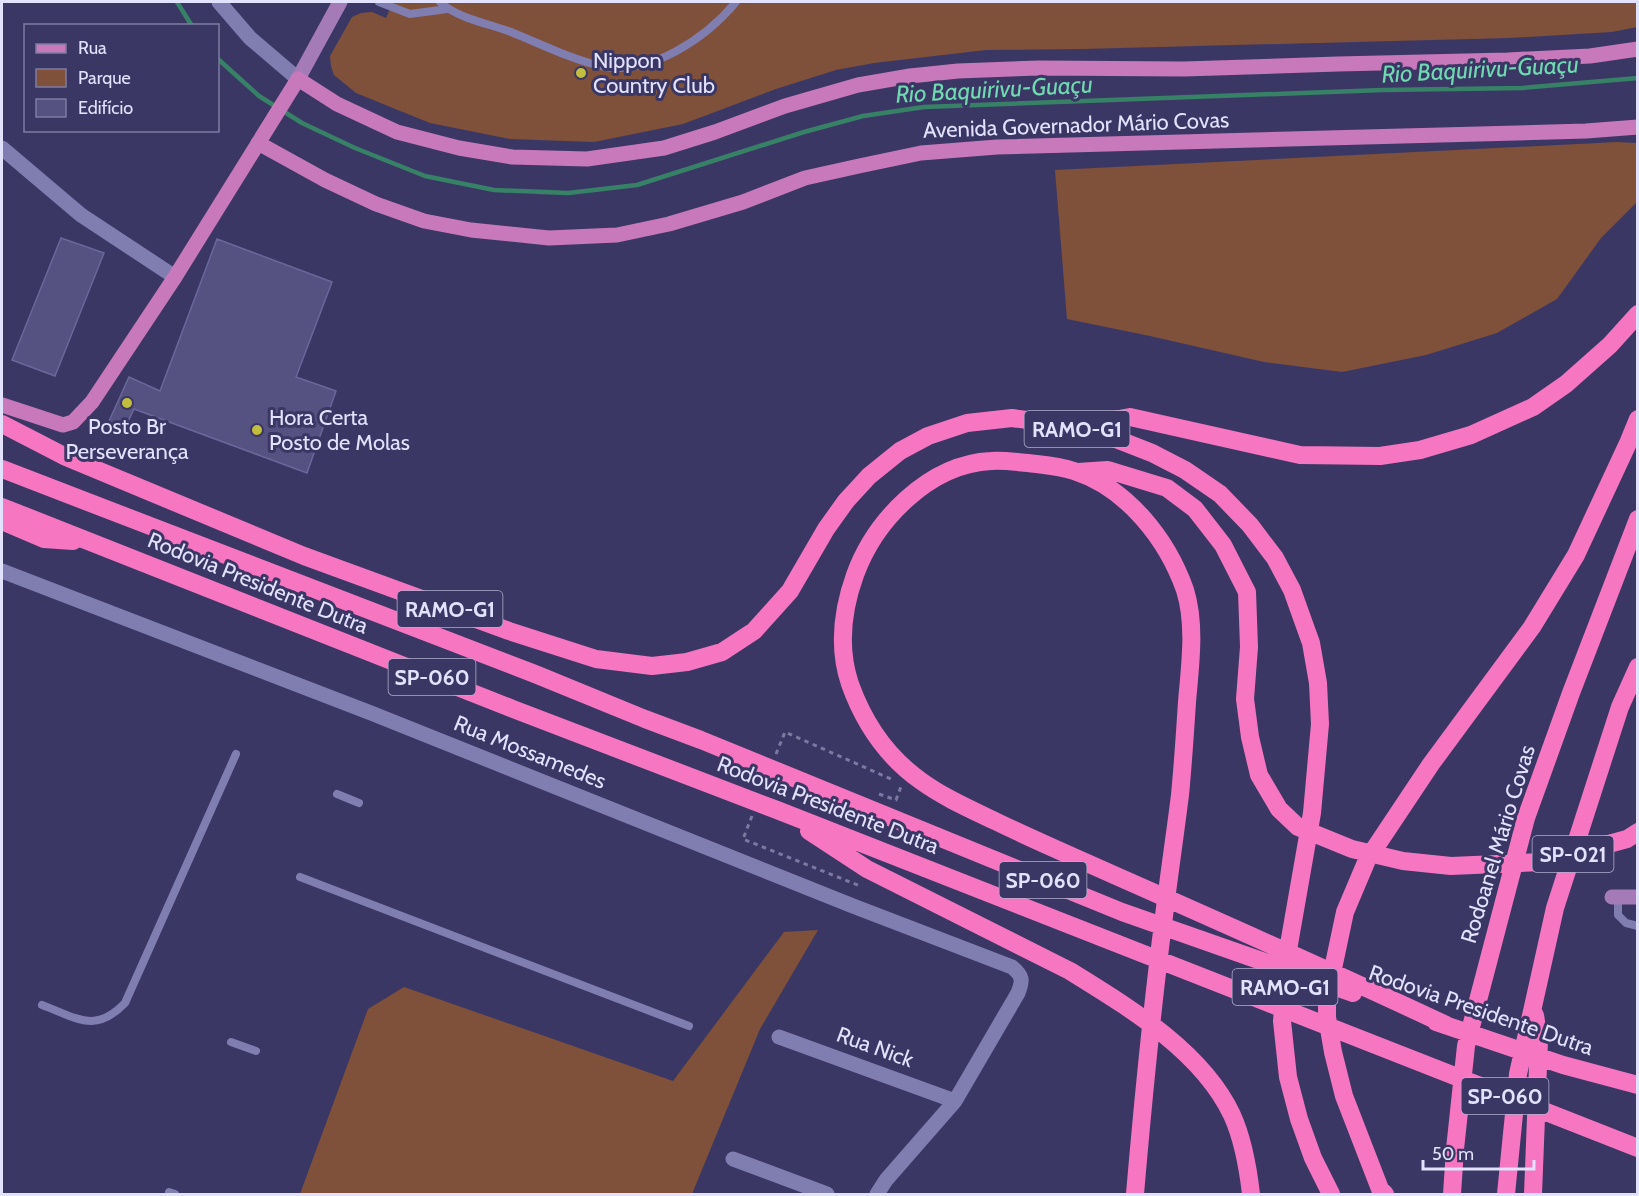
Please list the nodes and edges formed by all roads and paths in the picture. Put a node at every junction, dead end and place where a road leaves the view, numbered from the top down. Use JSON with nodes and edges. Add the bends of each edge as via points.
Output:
{"nodes":[{"id":1,"x":219,"y":2,"type":"edge"},
{"id":2,"x":340,"y":2,"type":"edge"},
{"id":3,"x":379,"y":2,"type":"edge"},
{"id":4,"x":440,"y":2,"type":"edge"},
{"id":5,"x":736,"y":2,"type":"edge"},
{"id":6,"x":447,"y":9,"type":"junction"},
{"id":7,"x":1638,"y":49,"type":"edge"},
{"id":8,"x":298,"y":79,"type":"junction"},
{"id":9,"x":1638,"y":127,"type":"edge"},
{"id":10,"x":258,"y":143,"type":"junction"},
{"id":11,"x":2,"y":148,"type":"edge"},
{"id":12,"x":175,"y":277,"type":"junction"},
{"id":13,"x":1638,"y":314,"type":"edge"},
{"id":14,"x":2,"y":405,"type":"edge"},
{"id":15,"x":1638,"y":419,"type":"edge"},
{"id":16,"x":2,"y":424,"type":"edge"},
{"id":17,"x":1072,"y":427,"type":"junction"},
{"id":18,"x":2,"y":469,"type":"edge"},
{"id":19,"x":1078,"y":472,"type":"junction"},
{"id":20,"x":2,"y":507,"type":"edge"},
{"id":21,"x":1638,"y":519,"type":"edge"},
{"id":22,"x":2,"y":521,"type":"edge"},
{"id":23,"x":87,"y":541,"type":"junction"},
{"id":24,"x":2,"y":571,"type":"edge"},
{"id":25,"x":1638,"y":667,"type":"edge"},
{"id":26,"x":776,"y":753,"type":"dead end"},
{"id":27,"x":236,"y":754,"type":"dead end"},
{"id":28,"x":891,"y":779,"type":"dead end"},
{"id":29,"x":337,"y":794,"type":"dead end"},
{"id":30,"x":359,"y":802,"type":"dead end"},
{"id":31,"x":756,"y":807,"type":"dead end"},
{"id":32,"x":777,"y":810,"type":"junction"},
{"id":33,"x":1638,"y":832,"type":"edge"},
{"id":34,"x":867,"y":869,"type":"junction"},
{"id":35,"x":300,"y":877,"type":"dead end"},
{"id":36,"x":1615,"y":897,"type":"joint"},
{"id":37,"x":1638,"y":897,"type":"edge"},
{"id":38,"x":1638,"y":926,"type":"edge"},
{"id":39,"x":1533,"y":1004,"type":"junction"},
{"id":40,"x":42,"y":1005,"type":"dead end"},
{"id":41,"x":1446,"y":1025,"type":"junction"},
{"id":42,"x":689,"y":1026,"type":"dead end"},
{"id":43,"x":779,"y":1037,"type":"dead end"},
{"id":44,"x":231,"y":1042,"type":"dead end"},
{"id":45,"x":256,"y":1051,"type":"dead end"},
{"id":46,"x":1638,"y":1085,"type":"edge"},
{"id":47,"x":955,"y":1101,"type":"junction"},
{"id":48,"x":1638,"y":1148,"type":"edge"},
{"id":49,"x":733,"y":1159,"type":"dead end"},
{"id":50,"x":1383,"y":1192,"type":"edge"},
{"id":51,"x":828,"y":1194,"type":"edge"},
{"id":52,"x":877,"y":1194,"type":"edge"},
{"id":53,"x":1135,"y":1194,"type":"edge"},
{"id":54,"x":1251,"y":1194,"type":"edge"},
{"id":55,"x":1331,"y":1194,"type":"edge"},
{"id":56,"x":1452,"y":1194,"type":"edge"},
{"id":57,"x":1506,"y":1194,"type":"edge"},
{"id":58,"x":1533,"y":1194,"type":"edge"}],
"edges":[{"from":1,"to":8,"type":"street","via":[[250,38]]},
{"from":2,"to":8,"type":"street"},
{"from":3,"to":6,"type":"lane","via":[[410,14]]},
{"from":4,"to":6,"type":"lane"},
{"from":5,"to":6,"type":"lane","via":[[686,45],[649,63],[629,67],[604,67],[568,56]]},
{"from":7,"to":8,"type":"main road","via":[[1508,60],[1184,69],[1039,68],[910,76],[858,85],[785,106],[664,148],[587,159],[512,157],[397,132],[337,104]]},
{"from":8,"to":10,"type":"main road"},
{"from":9,"to":10,"type":"main road","name":"Avenida Governador Mário Covas","via":[[997,147],[921,153],[805,178],[669,224],[617,235],[549,238],[423,221],[325,180]]},
{"from":10,"to":12,"type":"main road"},
{"from":11,"to":12,"type":"street","via":[[81,215]]},
{"from":12,"to":14,"type":"main road","via":[[92,402],[73,422],[63,425]]},
{"from":13,"to":17,"type":"highway","via":[[1611,345],[1533,407],[1471,435],[1420,450],[1380,456],[1300,456],[1130,417]]},
{"from":15,"to":50,"type":"highway","via":[[1576,555],[1532,627],[1431,764],[1367,860],[1345,912],[1327,997],[1327,1017],[1344,1096]]},
{"from":16,"to":17,"type":"highway","number":"RAMO-G1","via":[[66,457],[304,556],[596,659],[652,666],[722,652],[754,632],[790,591],[846,501],[900,451],[928,436],[967,423],[1012,418]]},
{"from":17,"to":55,"type":"highway","number":"RAMO-G1","via":[[1152,453],[1220,494],[1275,558],[1292,590],[1311,643],[1320,724],[1312,813],[1288,950],[1282,1021],[1288,1077],[1299,1119]]},
{"from":18,"to":41,"type":"highway","name":"Rodovia Presidente Dutra","number":"SP-060","via":[[712,744],[1122,912]]},
{"from":19,"to":33,"type":"highway","via":[[1108,470],[1167,488],[1195,509],[1223,545],[1247,592],[1249,647],[1245,699],[1259,775],[1279,809],[1298,827],[1352,849],[1403,861],[1451,866],[1543,862],[1627,839]]},
{"from":19,"to":41,"type":"highway","via":[[1011,462],[965,466],[927,483],[903,501],[879,529],[863,554],[850,589],[842,654],[865,718],[883,746],[919,780],[959,804]]},
{"from":19,"to":53,"type":"highway","via":[[1112,489],[1158,537],[1185,592],[1190,618],[1191,659],[1180,792]]},
{"from":20,"to":23,"type":"highway","name":"Rodovia Presidente Dutra","number":"SP-060"},
{"from":21,"to":56,"type":"highway","name":"Rodoanel Mário Covas","number":"SP-021","via":[[1526,818],[1466,1046]]},
{"from":22,"to":23,"type":"highway","via":[[44,539]]},
{"from":23,"to":32,"type":"highway","name":"Rodovia Presidente Dutra","number":"SP-060"},
{"from":24,"to":47,"type":"street","name":"Rua Mossamedes","via":[[1012,967],[1022,982],[1018,993]]},
{"from":25,"to":39,"type":"highway","number":"SP-021","via":[[1620,707],[1555,908]]},
{"from":26,"to":28,"type":"path","via":[[784,732]]},
{"from":27,"to":40,"type":"lane","via":[[125,1003],[114,1014],[97,1021],[82,1020]]},
{"from":29,"to":30,"type":"lane"},
{"from":31,"to":34,"type":"path","via":[[743,839],[860,886]]},
{"from":32,"to":34,"type":"highway"},
{"from":32,"to":48,"type":"highway","name":"Rodovia Presidente Dutra","number":"SP-060"},
{"from":34,"to":54,"type":"highway","via":[[1070,971],[1169,1038],[1192,1059],[1232,1115]]},
{"from":35,"to":42,"type":"lane"},
{"from":36,"to":37,"type":"street"},
{"from":36,"to":38,"type":"lane","via":[[1618,915],[1626,923]]},
{"from":39,"to":57,"type":"highway","number":"SP-021","via":[[1518,1074]]},
{"from":39,"to":58,"type":"highway","via":[[1539,1041]]},
{"from":41,"to":46,"type":"highway","name":"Rodovia Presidente Dutra","number":"SP-060","via":[[1563,1065]]},
{"from":43,"to":47,"type":"street","name":"Rua Nick"},
{"from":44,"to":45,"type":"lane"},
{"from":47,"to":52,"type":"street"},
{"from":49,"to":51,"type":"street"}]}
